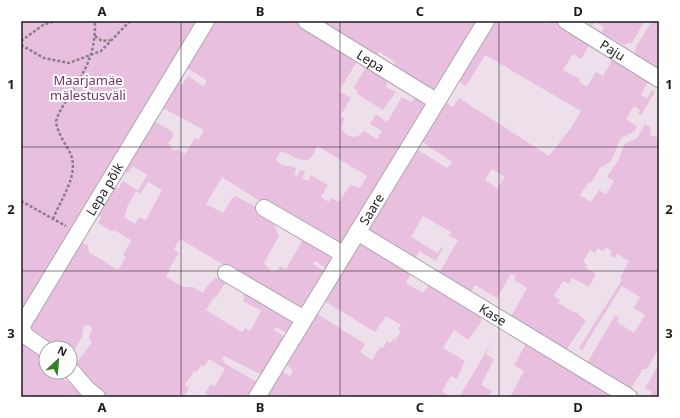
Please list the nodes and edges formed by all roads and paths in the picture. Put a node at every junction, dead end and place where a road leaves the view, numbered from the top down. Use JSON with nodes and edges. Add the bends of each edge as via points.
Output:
{"nodes":[{"id":1,"x":55,"y":21,"type":"edge"},
{"id":2,"x":95,"y":21,"type":"edge"},
{"id":3,"x":130,"y":21,"type":"edge"},
{"id":4,"x":206,"y":21,"type":"edge"},
{"id":5,"x":306,"y":21,"type":"edge"},
{"id":6,"x":486,"y":21,"type":"edge"},
{"id":7,"x":566,"y":21,"type":"edge"},
{"id":8,"x":95,"y":36,"type":"junction"},
{"id":9,"x":110,"y":40,"type":"junction"},
{"id":10,"x":21,"y":41,"type":"edge"},
{"id":11,"x":21,"y":45,"type":"edge"},
{"id":12,"x":91,"y":56,"type":"junction"},
{"id":13,"x":659,"y":79,"type":"edge"},
{"id":14,"x":436,"y":101,"type":"junction"},
{"id":15,"x":21,"y":201,"type":"edge"},
{"id":16,"x":264,"y":208,"type":"dead end"},
{"id":17,"x":53,"y":219,"type":"junction"},
{"id":18,"x":77,"y":232,"type":"junction"},
{"id":19,"x":357,"y":232,"type":"junction"},
{"id":20,"x":343,"y":254,"type":"junction"},
{"id":21,"x":226,"y":273,"type":"dead end"},
{"id":22,"x":304,"y":319,"type":"junction"},
{"id":23,"x":38,"y":344,"type":"edge"},
{"id":24,"x":78,"y":378,"type":"edge"},
{"id":25,"x":96,"y":397,"type":"edge"},
{"id":26,"x":257,"y":397,"type":"edge"},
{"id":27,"x":629,"y":397,"type":"edge"}],
"edges":[{"from":1,"to":10,"type":"path","via":[[43,25]]},
{"from":2,"to":8,"type":"path"},
{"from":3,"to":9,"type":"path"},
{"from":4,"to":18,"type":"street","name":"Lepa põik"},
{"from":5,"to":14,"type":"street","name":"Lepa"},
{"from":6,"to":14,"type":"street","name":"Saare"},
{"from":7,"to":13,"type":"street","name":"Paju"},
{"from":8,"to":9,"type":"path","via":[[102,41]]},
{"from":8,"to":12,"type":"path"},
{"from":9,"to":12,"type":"path","via":[[105,48]]},
{"from":11,"to":12,"type":"path","via":[[40,56],[59,62],[69,63]]},
{"from":12,"to":17,"type":"path","via":[[56,121],[71,156],[73,172]]},
{"from":14,"to":19,"type":"street","name":"Saare"},
{"from":15,"to":17,"type":"path"},
{"from":16,"to":20,"type":"street"},
{"from":17,"to":18,"type":"path"},
{"from":18,"to":23,"type":"street","name":"Lepa põik","via":[[21,328],[26,336]]},
{"from":19,"to":20,"type":"street","name":"Saare"},
{"from":19,"to":27,"type":"street","name":"Kase"},
{"from":20,"to":22,"type":"street","name":"Saare"},
{"from":21,"to":22,"type":"street"},
{"from":22,"to":26,"type":"street","name":"Saare"},
{"from":24,"to":25,"type":"street"}]}
